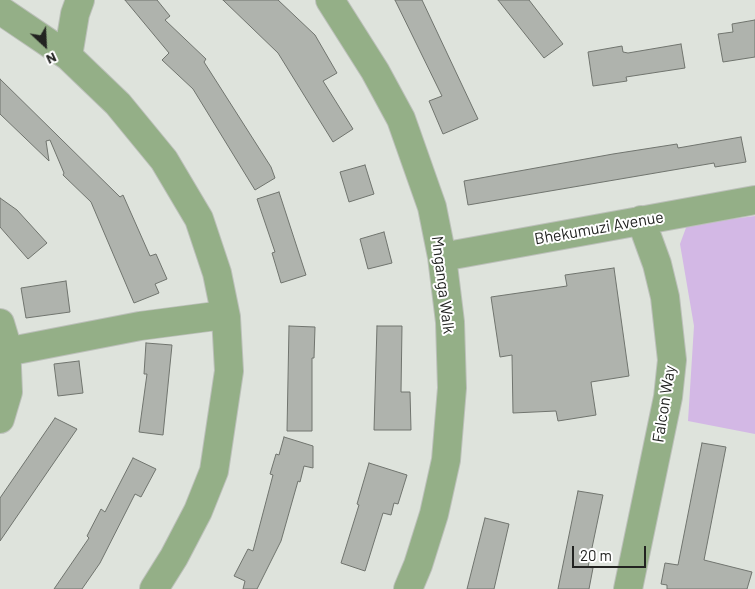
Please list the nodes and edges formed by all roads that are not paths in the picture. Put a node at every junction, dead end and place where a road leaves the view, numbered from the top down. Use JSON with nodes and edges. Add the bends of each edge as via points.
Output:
{"nodes":[{"id":1,"x":80,"y":0,"type":"edge"},
{"id":2,"x":332,"y":1,"type":"edge"},
{"id":3,"x":0,"y":10,"type":"edge"},
{"id":4,"x":68,"y":56,"type":"junction"},
{"id":5,"x":755,"y":200,"type":"edge"},
{"id":6,"x":641,"y":220,"type":"junction"},
{"id":7,"x":442,"y":257,"type":"junction"},
{"id":8,"x":226,"y":317,"type":"junction"},
{"id":9,"x":0,"y":323,"type":"edge"},
{"id":10,"x":6,"y":352,"type":"junction"},
{"id":11,"x":0,"y":420,"type":"edge"},
{"id":12,"x":154,"y":589,"type":"edge"},
{"id":13,"x":408,"y":589,"type":"edge"},
{"id":14,"x":628,"y":589,"type":"edge"}],
"edges":[{"from":1,"to":4,"type":"street"},
{"from":2,"to":7,"type":"street","name":"Mnganga Walk","via":[[401,119],[432,207]]},
{"from":3,"to":4,"type":"street"},
{"from":4,"to":8,"type":"street","via":[[118,104],[164,160],[199,219],[217,273]]},
{"from":5,"to":6,"type":"street","name":"Bhekumuzi Avenue"},
{"from":6,"to":7,"type":"street","name":"Bhekumuzi Avenue"},
{"from":6,"to":14,"type":"street","name":"Falcon Way","via":[[663,289],[672,360],[668,397]]},
{"from":7,"to":13,"type":"street","name":"Mnganga Walk","via":[[450,322],[452,388],[446,460],[434,514]]},
{"from":8,"to":10,"type":"street","via":[[140,326]]},
{"from":8,"to":12,"type":"street","via":[[229,372],[214,471],[198,511]]},
{"from":9,"to":10,"type":"street"},
{"from":10,"to":11,"type":"street","via":[[8,392]]}]}
